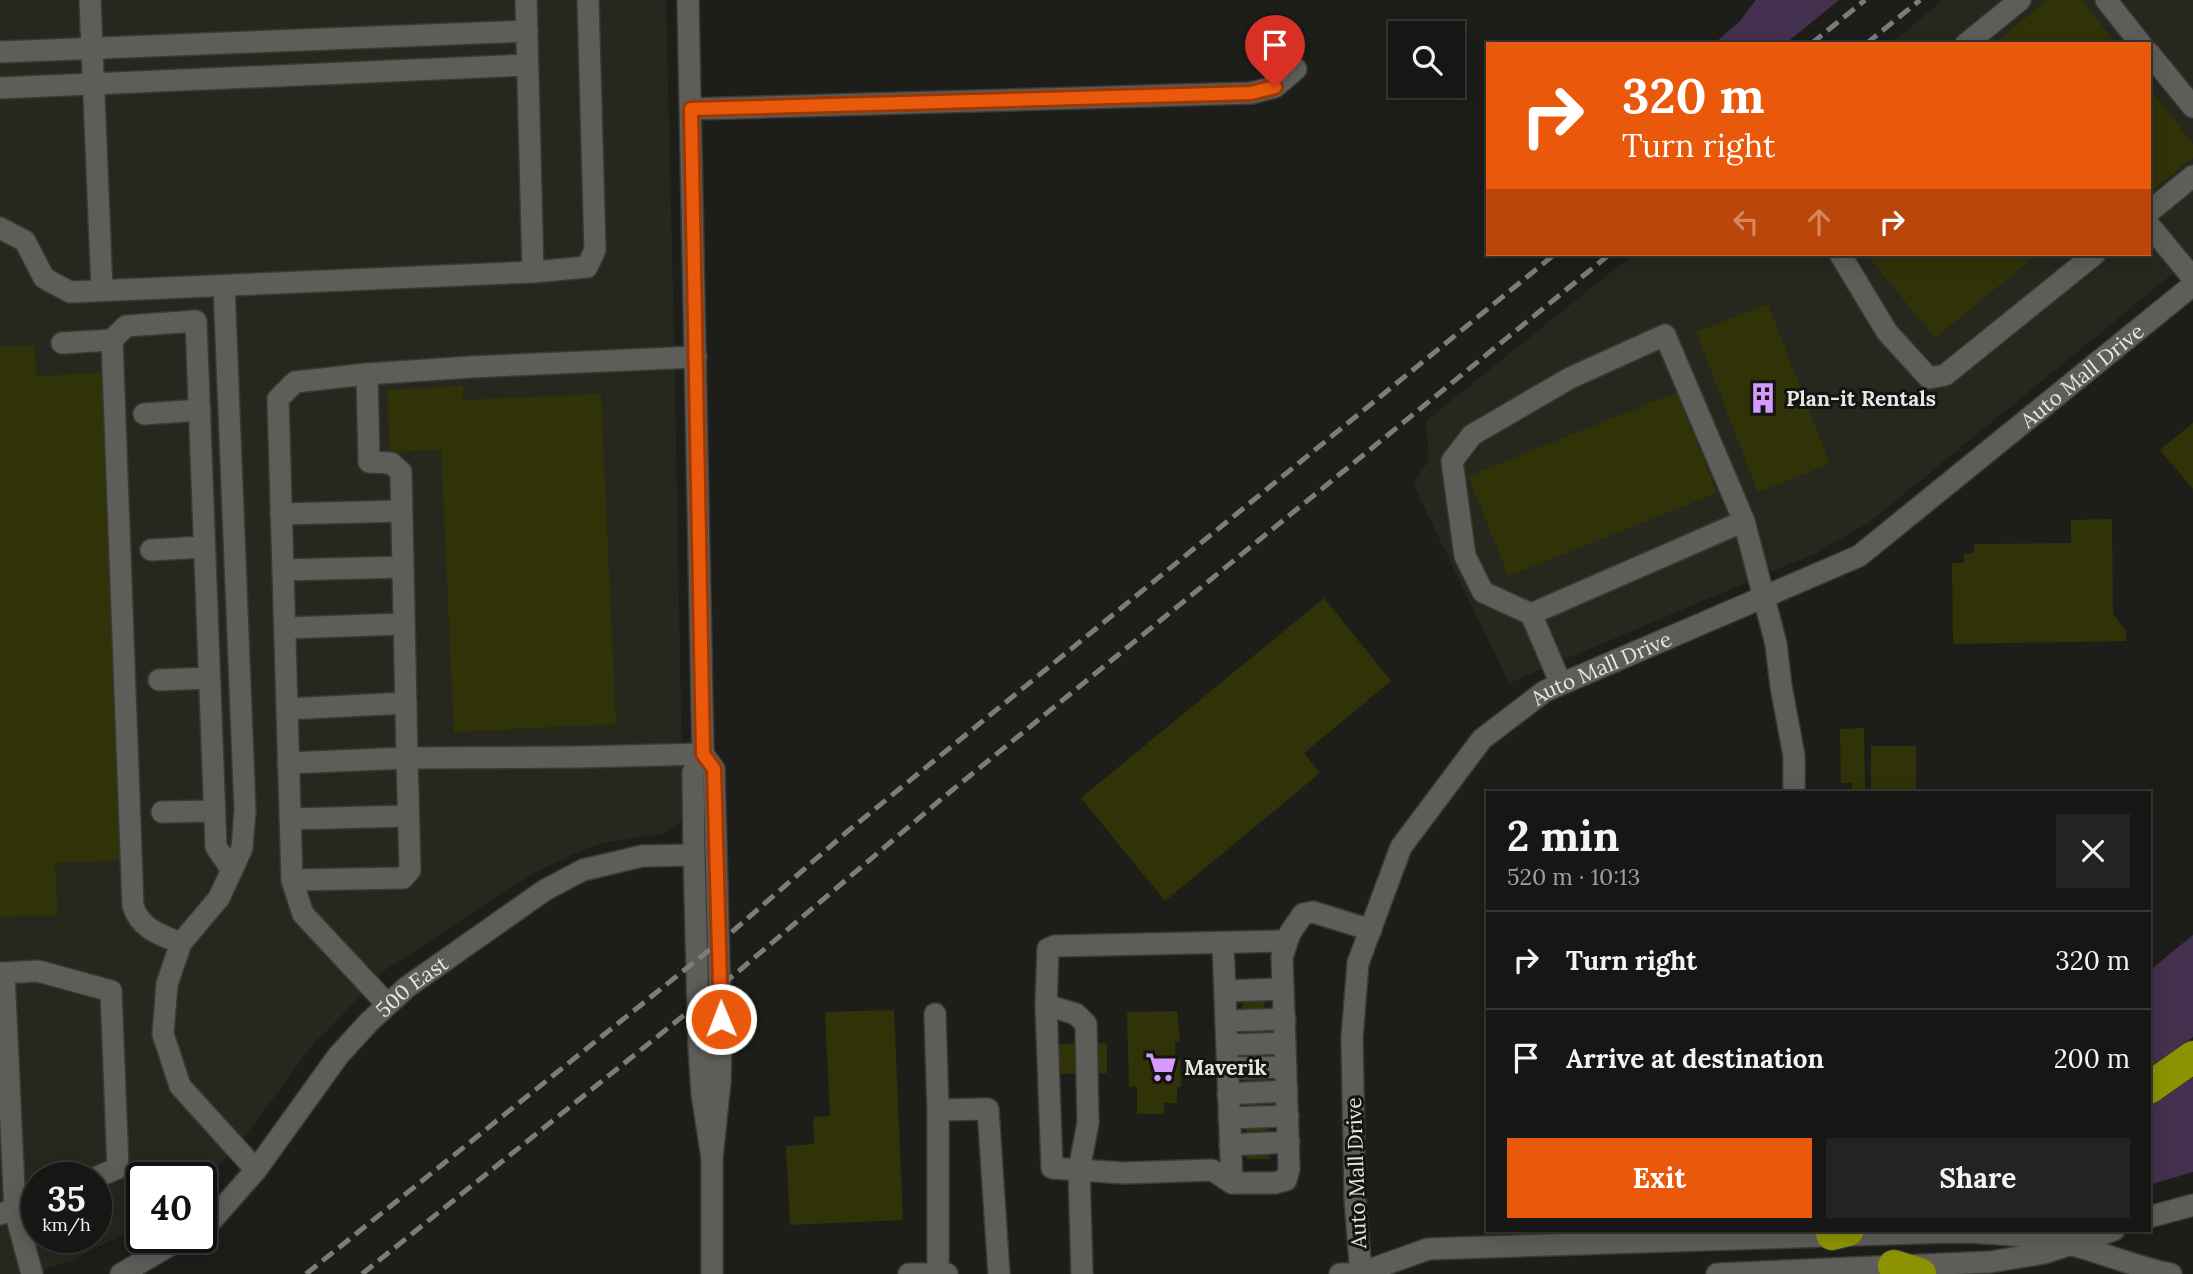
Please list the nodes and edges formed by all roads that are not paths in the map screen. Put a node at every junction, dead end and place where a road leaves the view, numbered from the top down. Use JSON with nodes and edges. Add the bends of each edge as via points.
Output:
{"nodes":[{"id":1,"x":90,"y":0,"type":"edge"},
{"id":2,"x":526,"y":0,"type":"edge"},
{"id":3,"x":588,"y":0,"type":"edge"},
{"id":4,"x":688,"y":0,"type":"edge"},
{"id":5,"x":2020,"y":0,"type":"edge"},
{"id":6,"x":2106,"y":0,"type":"edge"},
{"id":7,"x":527,"y":31,"type":"junction"},
{"id":8,"x":1968,"y":42,"type":"edge"},
{"id":9,"x":2139,"y":42,"type":"edge"},
{"id":10,"x":92,"y":48,"type":"junction"},
{"id":11,"x":0,"y":52,"type":"edge"},
{"id":12,"x":2151,"y":55,"type":"edge"},
{"id":13,"x":527,"y":65,"type":"junction"},
{"id":14,"x":1296,"y":69,"type":"dead end"},
{"id":15,"x":94,"y":84,"type":"junction"},
{"id":16,"x":0,"y":88,"type":"edge"},
{"id":17,"x":2193,"y":107,"type":"edge"},
{"id":18,"x":691,"y":109,"type":"junction"},
{"id":19,"x":2193,"y":176,"type":"edge"},
{"id":20,"x":2151,"y":210,"type":"edge"},
{"id":21,"x":0,"y":228,"type":"edge"},
{"id":22,"x":2151,"y":228,"type":"edge"},
{"id":23,"x":1840,"y":256,"type":"edge"},
{"id":24,"x":2093,"y":256,"type":"edge"},
{"id":25,"x":533,"y":272,"type":"junction"},
{"id":26,"x":2193,"y":278,"type":"edge"},
{"id":27,"x":2193,"y":285,"type":"edge"},
{"id":28,"x":224,"y":286,"type":"junction"},
{"id":29,"x":102,"y":290,"type":"junction"},
{"id":30,"x":112,"y":340,"type":"junction"},
{"id":31,"x":62,"y":343,"type":"dead end"},
{"id":32,"x":696,"y":357,"type":"junction"},
{"id":33,"x":367,"y":374,"type":"junction"},
{"id":34,"x":200,"y":411,"type":"junction"},
{"id":35,"x":144,"y":414,"type":"dead end"},
{"id":36,"x":401,"y":510,"type":"junction"},
{"id":37,"x":281,"y":514,"type":"junction"},
{"id":38,"x":1744,"y":521,"type":"junction"},
{"id":39,"x":203,"y":547,"type":"junction"},
{"id":40,"x":151,"y":550,"type":"dead end"},
{"id":41,"x":403,"y":567,"type":"junction"},
{"id":42,"x":283,"y":570,"type":"junction"},
{"id":43,"x":1763,"y":598,"type":"junction"},
{"id":44,"x":1531,"y":614,"type":"junction"},
{"id":45,"x":404,"y":624,"type":"junction"},
{"id":46,"x":285,"y":628,"type":"junction"},
{"id":47,"x":209,"y":678,"type":"junction"},
{"id":48,"x":159,"y":680,"type":"dead end"},
{"id":49,"x":1561,"y":684,"type":"junction"},
{"id":50,"x":406,"y":704,"type":"junction"},
{"id":51,"x":287,"y":709,"type":"junction"},
{"id":52,"x":703,"y":754,"type":"junction"},
{"id":53,"x":407,"y":758,"type":"junction"},
{"id":54,"x":288,"y":763,"type":"junction"},
{"id":55,"x":1794,"y":791,"type":"edge"},
{"id":56,"x":214,"y":811,"type":"junction"},
{"id":57,"x":162,"y":813,"type":"dead end"},
{"id":58,"x":408,"y":816,"type":"junction"},
{"id":59,"x":290,"y":819,"type":"junction"},
{"id":60,"x":694,"y":855,"type":"junction"},
{"id":61,"x":232,"y":870,"type":"junction"},
{"id":62,"x":292,"y":880,"type":"junction"},
{"id":63,"x":1371,"y":930,"type":"junction"},
{"id":64,"x":1287,"y":942,"type":"junction"},
{"id":65,"x":181,"y":943,"type":"junction"},
{"id":66,"x":1223,"y":943,"type":"junction"},
{"id":67,"x":2,"y":973,"type":"edge"},
{"id":68,"x":1283,"y":989,"type":"junction"},
{"id":69,"x":1225,"y":991,"type":"junction"},
{"id":70,"x":387,"y":1004,"type":"junction"},
{"id":71,"x":1046,"y":1005,"type":"junction"},
{"id":72,"x":935,"y":1014,"type":"dead end"},
{"id":73,"x":1284,"y":1019,"type":"junction"},
{"id":74,"x":1226,"y":1021,"type":"junction"},
{"id":75,"x":1285,"y":1042,"type":"junction"},
{"id":76,"x":1227,"y":1045,"type":"junction"},
{"id":77,"x":2193,"y":1057,"type":"edge"},
{"id":78,"x":1286,"y":1067,"type":"junction"},
{"id":79,"x":1227,"y":1068,"type":"junction"},
{"id":80,"x":2151,"y":1087,"type":"edge"},
{"id":81,"x":1287,"y":1091,"type":"junction"},
{"id":82,"x":1228,"y":1094,"type":"junction"},
{"id":83,"x":938,"y":1110,"type":"junction"},
{"id":84,"x":1288,"y":1116,"type":"junction"},
{"id":85,"x":1229,"y":1118,"type":"junction"},
{"id":86,"x":1289,"y":1142,"type":"junction"},
{"id":87,"x":1230,"y":1146,"type":"junction"},
{"id":88,"x":712,"y":1158,"type":"junction"},
{"id":89,"x":256,"y":1170,"type":"junction"},
{"id":90,"x":1079,"y":1170,"type":"junction"},
{"id":91,"x":112,"y":1171,"type":"edge"},
{"id":92,"x":1231,"y":1183,"type":"junction"},
{"id":93,"x":2193,"y":1205,"type":"edge"},
{"id":94,"x":7,"y":1213,"type":"edge"},
{"id":95,"x":217,"y":1214,"type":"edge"},
{"id":96,"x":2151,"y":1216,"type":"edge"},
{"id":97,"x":1840,"y":1232,"type":"edge"},
{"id":98,"x":2109,"y":1232,"type":"edge"},
{"id":99,"x":2073,"y":1245,"type":"junction"},
{"id":100,"x":157,"y":1253,"type":"edge"},
{"id":101,"x":1907,"y":1270,"type":"edge"},
{"id":102,"x":943,"y":1273,"type":"edge"},
{"id":103,"x":33,"y":1274,"type":"edge"},
{"id":104,"x":121,"y":1274,"type":"edge"},
{"id":105,"x":712,"y":1274,"type":"edge"},
{"id":106,"x":909,"y":1274,"type":"edge"},
{"id":107,"x":999,"y":1274,"type":"edge"},
{"id":108,"x":1082,"y":1274,"type":"edge"},
{"id":109,"x":1340,"y":1274,"type":"edge"},
{"id":110,"x":1363,"y":1274,"type":"edge"},
{"id":111,"x":1717,"y":1274,"type":"edge"},
{"id":112,"x":2171,"y":1274,"type":"edge"}],
"edges":[{"from":1,"to":10,"type":"street"},
{"from":2,"to":7,"type":"street"},
{"from":3,"to":25,"type":"street","via":[[595,250],[587,267]]},
{"from":4,"to":18,"type":"street"},
{"from":5,"to":8,"type":"street"},
{"from":6,"to":9,"type":"street"},
{"from":7,"to":10,"type":"street"},
{"from":7,"to":13,"type":"street"},
{"from":10,"to":11,"type":"street"},
{"from":10,"to":15,"type":"street"},
{"from":12,"to":17,"type":"street"},
{"from":13,"to":15,"type":"street"},
{"from":13,"to":25,"type":"street"},
{"from":14,"to":18,"type":"street","via":[[1275,87],[1251,93]]},
{"from":15,"to":16,"type":"street"},
{"from":15,"to":29,"type":"street"},
{"from":18,"to":32,"type":"street"},
{"from":19,"to":20,"type":"street"},
{"from":21,"to":29,"type":"street","via":[[25,241],[44,278],[70,292]]},
{"from":22,"to":26,"type":"street"},
{"from":23,"to":24,"type":"street","via":[[1887,332],[1929,378],[1945,375]]},
{"from":25,"to":28,"type":"street"},
{"from":27,"to":43,"type":"street","name":"Auto Mall Drive","via":[[1859,556]]},
{"from":28,"to":29,"type":"street"},
{"from":28,"to":61,"type":"street","via":[[245,810],[242,848]]},
{"from":30,"to":31,"type":"street"},
{"from":30,"to":34,"type":"street","via":[[125,326],[195,321]]},
{"from":30,"to":65,"type":"street","via":[[133,906],[142,924]]},
{"from":32,"to":33,"type":"street"},
{"from":32,"to":52,"type":"street"},
{"from":33,"to":36,"type":"street","via":[[369,462],[391,463],[401,472]]},
{"from":33,"to":37,"type":"street","via":[[295,382],[278,399]]},
{"from":34,"to":35,"type":"street"},
{"from":34,"to":39,"type":"street"},
{"from":36,"to":37,"type":"street"},
{"from":36,"to":41,"type":"street"},
{"from":37,"to":42,"type":"street"},
{"from":38,"to":43,"type":"street"},
{"from":38,"to":44,"type":"street"},
{"from":38,"to":44,"type":"street","via":[[1665,335],[1570,378],[1472,435],[1452,461],[1465,556],[1483,592]]},
{"from":39,"to":40,"type":"street"},
{"from":39,"to":47,"type":"street"},
{"from":41,"to":42,"type":"street"},
{"from":41,"to":45,"type":"street"},
{"from":42,"to":46,"type":"street"},
{"from":43,"to":49,"type":"street","name":"Auto Mall Drive"},
{"from":43,"to":55,"type":"street","via":[[1776,644],[1794,756]]},
{"from":44,"to":49,"type":"street"},
{"from":45,"to":46,"type":"street"},
{"from":45,"to":50,"type":"street"},
{"from":46,"to":51,"type":"street"},
{"from":47,"to":48,"type":"street"},
{"from":47,"to":56,"type":"street"},
{"from":49,"to":63,"type":"street","name":"Auto Mall Drive","via":[[1482,739],[1401,847]]},
{"from":50,"to":51,"type":"street"},
{"from":50,"to":53,"type":"street"},
{"from":51,"to":54,"type":"street"},
{"from":52,"to":53,"type":"street"},
{"from":52,"to":60,"type":"street","via":[[692,772]]},
{"from":52,"to":88,"type":"street","via":[[714,769],[720,952],[720,1082]]},
{"from":53,"to":54,"type":"street"},
{"from":53,"to":58,"type":"street"},
{"from":54,"to":59,"type":"street"},
{"from":56,"to":57,"type":"street"},
{"from":56,"to":61,"type":"street","via":[[216,847]]},
{"from":58,"to":59,"type":"street"},
{"from":58,"to":62,"type":"street","via":[[410,870],[403,878]]},
{"from":59,"to":62,"type":"street"},
{"from":60,"to":70,"type":"street","name":"500 East","via":[[619,860],[564,879]]},
{"from":60,"to":88,"type":"street","via":[[699,1046]]},
{"from":61,"to":65,"type":"street","via":[[219,898]]},
{"from":62,"to":70,"type":"street","via":[[303,914]]},
{"from":63,"to":64,"type":"street","via":[[1314,912],[1303,914]]},
{"from":63,"to":110,"type":"street","name":"Auto Mall Drive","via":[[1359,964],[1352,1038],[1355,1199]]},
{"from":64,"to":66,"type":"street"},
{"from":64,"to":68,"type":"street","via":[[1282,957]]},
{"from":65,"to":89,"type":"street","via":[[167,984],[163,1034],[180,1086]]},
{"from":66,"to":69,"type":"street"},
{"from":66,"to":71,"type":"street","via":[[1055,946],[1048,949]]},
{"from":67,"to":91,"type":"street","via":[[38,971],[111,991],[118,1168]]},
{"from":67,"to":94,"type":"street"},
{"from":68,"to":69,"type":"street"},
{"from":68,"to":73,"type":"street"},
{"from":69,"to":74,"type":"street"},
{"from":70,"to":89,"type":"street","name":"500 East","via":[[331,1064]]},
{"from":71,"to":90,"type":"street","via":[[1052,1168]]},
{"from":71,"to":90,"type":"street","via":[[1076,1014],[1086,1024],[1088,1123]]},
{"from":72,"to":83,"type":"street"},
{"from":73,"to":74,"type":"street"},
{"from":73,"to":75,"type":"street"},
{"from":74,"to":76,"type":"street"},
{"from":75,"to":76,"type":"street"},
{"from":75,"to":78,"type":"street"},
{"from":76,"to":79,"type":"street"},
{"from":77,"to":80,"type":"highway"},
{"from":78,"to":79,"type":"street"},
{"from":78,"to":81,"type":"street"},
{"from":79,"to":82,"type":"street"},
{"from":81,"to":82,"type":"street"},
{"from":81,"to":84,"type":"street"},
{"from":82,"to":85,"type":"street"},
{"from":83,"to":102,"type":"street"},
{"from":83,"to":107,"type":"street","via":[[988,1109]]},
{"from":84,"to":85,"type":"street"},
{"from":84,"to":86,"type":"street"},
{"from":85,"to":87,"type":"street"},
{"from":86,"to":87,"type":"street"},
{"from":86,"to":92,"type":"street","via":[[1286,1180]]},
{"from":87,"to":92,"type":"street"},
{"from":88,"to":105,"type":"street"},
{"from":89,"to":95,"type":"street","name":"500 East"},
{"from":90,"to":92,"type":"street","via":[[1212,1170]]},
{"from":90,"to":108,"type":"street"},
{"from":93,"to":96,"type":"street"},
{"from":94,"to":103,"type":"street"},
{"from":97,"to":99,"type":"street","via":[[1978,1232]]},
{"from":97,"to":110,"type":"street","via":[[1429,1249]]},
{"from":98,"to":99,"type":"street"},
{"from":99,"to":101,"type":"street","via":[[2031,1256]]},
{"from":99,"to":112,"type":"street"},
{"from":100,"to":104,"type":"street"},
{"from":101,"to":111,"type":"street"},
{"from":102,"to":106,"type":"street"},
{"from":109,"to":110,"type":"street"}]}
